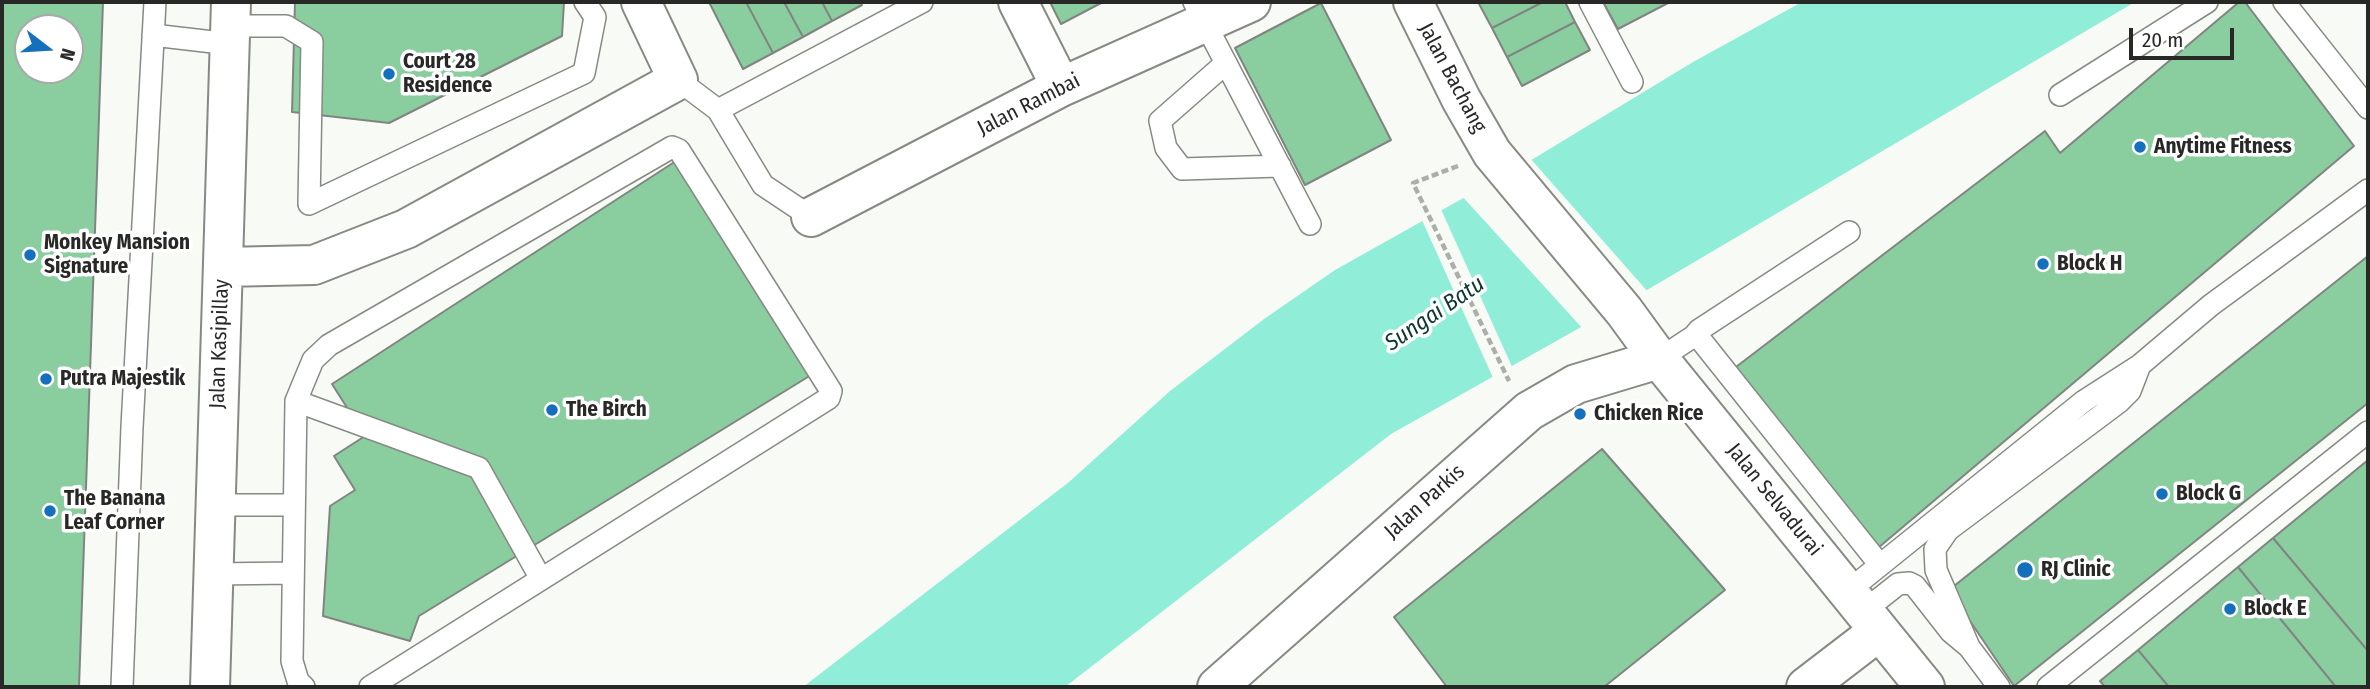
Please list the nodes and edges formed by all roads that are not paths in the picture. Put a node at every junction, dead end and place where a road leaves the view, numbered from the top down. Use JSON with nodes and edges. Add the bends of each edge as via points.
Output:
{"nodes":[{"id":1,"x":155,"y":2,"type":"edge"},
{"id":2,"x":585,"y":2,"type":"edge"},
{"id":3,"x":641,"y":2,"type":"edge"},
{"id":4,"x":922,"y":2,"type":"edge"},
{"id":5,"x":1018,"y":2,"type":"edge"},
{"id":6,"x":1251,"y":2,"type":"edge"},
{"id":7,"x":1413,"y":2,"type":"edge"},
{"id":8,"x":1590,"y":2,"type":"edge"},
{"id":9,"x":2207,"y":2,"type":"edge"},
{"id":10,"x":2284,"y":2,"type":"edge"},
{"id":11,"x":1200,"y":13,"type":"edge"},
{"id":12,"x":230,"y":24,"type":"edge"},
{"id":13,"x":153,"y":35,"type":"junction"},
{"id":14,"x":1226,"y":63,"type":"junction"},
{"id":15,"x":678,"y":80,"type":"junction"},
{"id":16,"x":1632,"y":82,"type":"dead end"},
{"id":17,"x":1061,"y":87,"type":"junction"},
{"id":18,"x":2060,"y":94,"type":"dead end"},
{"id":19,"x":2368,"y":108,"type":"edge"},
{"id":20,"x":718,"y":110,"type":"junction"},
{"id":21,"x":1280,"y":166,"type":"junction"},
{"id":22,"x":2368,"y":190,"type":"edge"},
{"id":23,"x":811,"y":217,"type":"joint"},
{"id":24,"x":1310,"y":224,"type":"dead end"},
{"id":25,"x":1849,"y":232,"type":"dead end"},
{"id":26,"x":223,"y":267,"type":"junction"},
{"id":27,"x":1625,"y":311,"type":"joint"},
{"id":28,"x":1696,"y":334,"type":"junction"},
{"id":29,"x":1659,"y":359,"type":"junction"},
{"id":30,"x":2140,"y":365,"type":"junction"},
{"id":31,"x":296,"y":401,"type":"junction"},
{"id":32,"x":2368,"y":432,"type":"edge"},
{"id":33,"x":215,"y":505,"type":"junction"},
{"id":34,"x":294,"y":505,"type":"junction"},
{"id":35,"x":1880,"y":565,"type":"junction"},
{"id":36,"x":293,"y":573,"type":"junction"},
{"id":37,"x":213,"y":574,"type":"junction"},
{"id":38,"x":541,"y":579,"type":"junction"},
{"id":39,"x":1864,"y":611,"type":"junction"},
{"id":40,"x":1969,"y":647,"type":"junction"},
{"id":41,"x":122,"y":687,"type":"edge"},
{"id":42,"x":210,"y":687,"type":"edge"},
{"id":43,"x":304,"y":687,"type":"edge"},
{"id":44,"x":370,"y":687,"type":"edge"},
{"id":45,"x":1217,"y":687,"type":"edge"},
{"id":46,"x":1806,"y":687,"type":"edge"},
{"id":47,"x":1925,"y":687,"type":"edge"},
{"id":48,"x":1999,"y":687,"type":"edge"},
{"id":49,"x":2048,"y":687,"type":"edge"}],
"edges":[{"from":1,"to":13,"type":"lane"},
{"from":2,"to":12,"type":"lane","via":[[595,17],[584,73],[309,204],[312,42],[286,26]]},
{"from":3,"to":15,"type":"street"},
{"from":4,"to":20,"type":"lane"},
{"from":5,"to":17,"type":"street"},
{"from":6,"to":11,"type":"street","name":"Jalan Rambai"},
{"from":7,"to":27,"type":"street","name":"Jalan Bachang","via":[[1492,153]]},
{"from":8,"to":16,"type":"lane"},
{"from":9,"to":18,"type":"lane"},
{"from":10,"to":19,"type":"lane"},
{"from":11,"to":14,"type":"lane"},
{"from":11,"to":17,"type":"street","name":"Jalan Rambai"},
{"from":12,"to":13,"type":"lane"},
{"from":12,"to":26,"type":"street","name":"Jalan Kasipillay"},
{"from":13,"to":41,"type":"lane"},
{"from":14,"to":21,"type":"lane"},
{"from":14,"to":21,"type":"lane","via":[[1160,121],[1166,148],[1182,169]]},
{"from":15,"to":20,"type":"lane"},
{"from":15,"to":26,"type":"street","via":[[406,229],[314,265]]},
{"from":17,"to":23,"type":"street","name":"Jalan Rambai"},
{"from":20,"to":23,"type":"lane","via":[[763,185]]},
{"from":21,"to":24,"type":"lane"},
{"from":22,"to":30,"type":"lane","via":[[2211,305]]},
{"from":25,"to":28,"type":"lane"},
{"from":26,"to":33,"type":"street","name":"Jalan Kasipillay"},
{"from":27,"to":29,"type":"street","name":"Jalan Selvadurai"},
{"from":28,"to":29,"type":"lane"},
{"from":28,"to":35,"type":"lane"},
{"from":29,"to":39,"type":"street","name":"Jalan Selvadurai"},
{"from":29,"to":45,"type":"street","name":"Jalan Parkis","via":[[1576,384],[1529,411]]},
{"from":30,"to":35,"type":"lane","via":[[2084,401]]},
{"from":30,"to":40,"type":"lane","via":[[2130,391],[2119,402],[1948,530],[1935,550],[1936,570]]},
{"from":31,"to":34,"type":"lane"},
{"from":31,"to":38,"type":"lane","via":[[479,468]]},
{"from":31,"to":38,"type":"lane","via":[[313,360],[329,345],[672,148],[679,150],[831,391],[829,398]]},
{"from":32,"to":49,"type":"lane"},
{"from":33,"to":34,"type":"lane"},
{"from":33,"to":37,"type":"street","name":"Jalan Kasipillay"},
{"from":34,"to":36,"type":"lane"},
{"from":35,"to":39,"type":"lane"},
{"from":36,"to":37,"type":"lane"},
{"from":36,"to":43,"type":"lane","via":[[292,661]]},
{"from":37,"to":42,"type":"street","name":"Jalan Kasipillay"},
{"from":38,"to":44,"type":"lane"},
{"from":39,"to":40,"type":"lane","via":[[1898,584],[1909,583]]},
{"from":39,"to":46,"type":"street"},
{"from":39,"to":47,"type":"street","name":"Jalan Selvadurai"},
{"from":40,"to":48,"type":"lane"}]}
